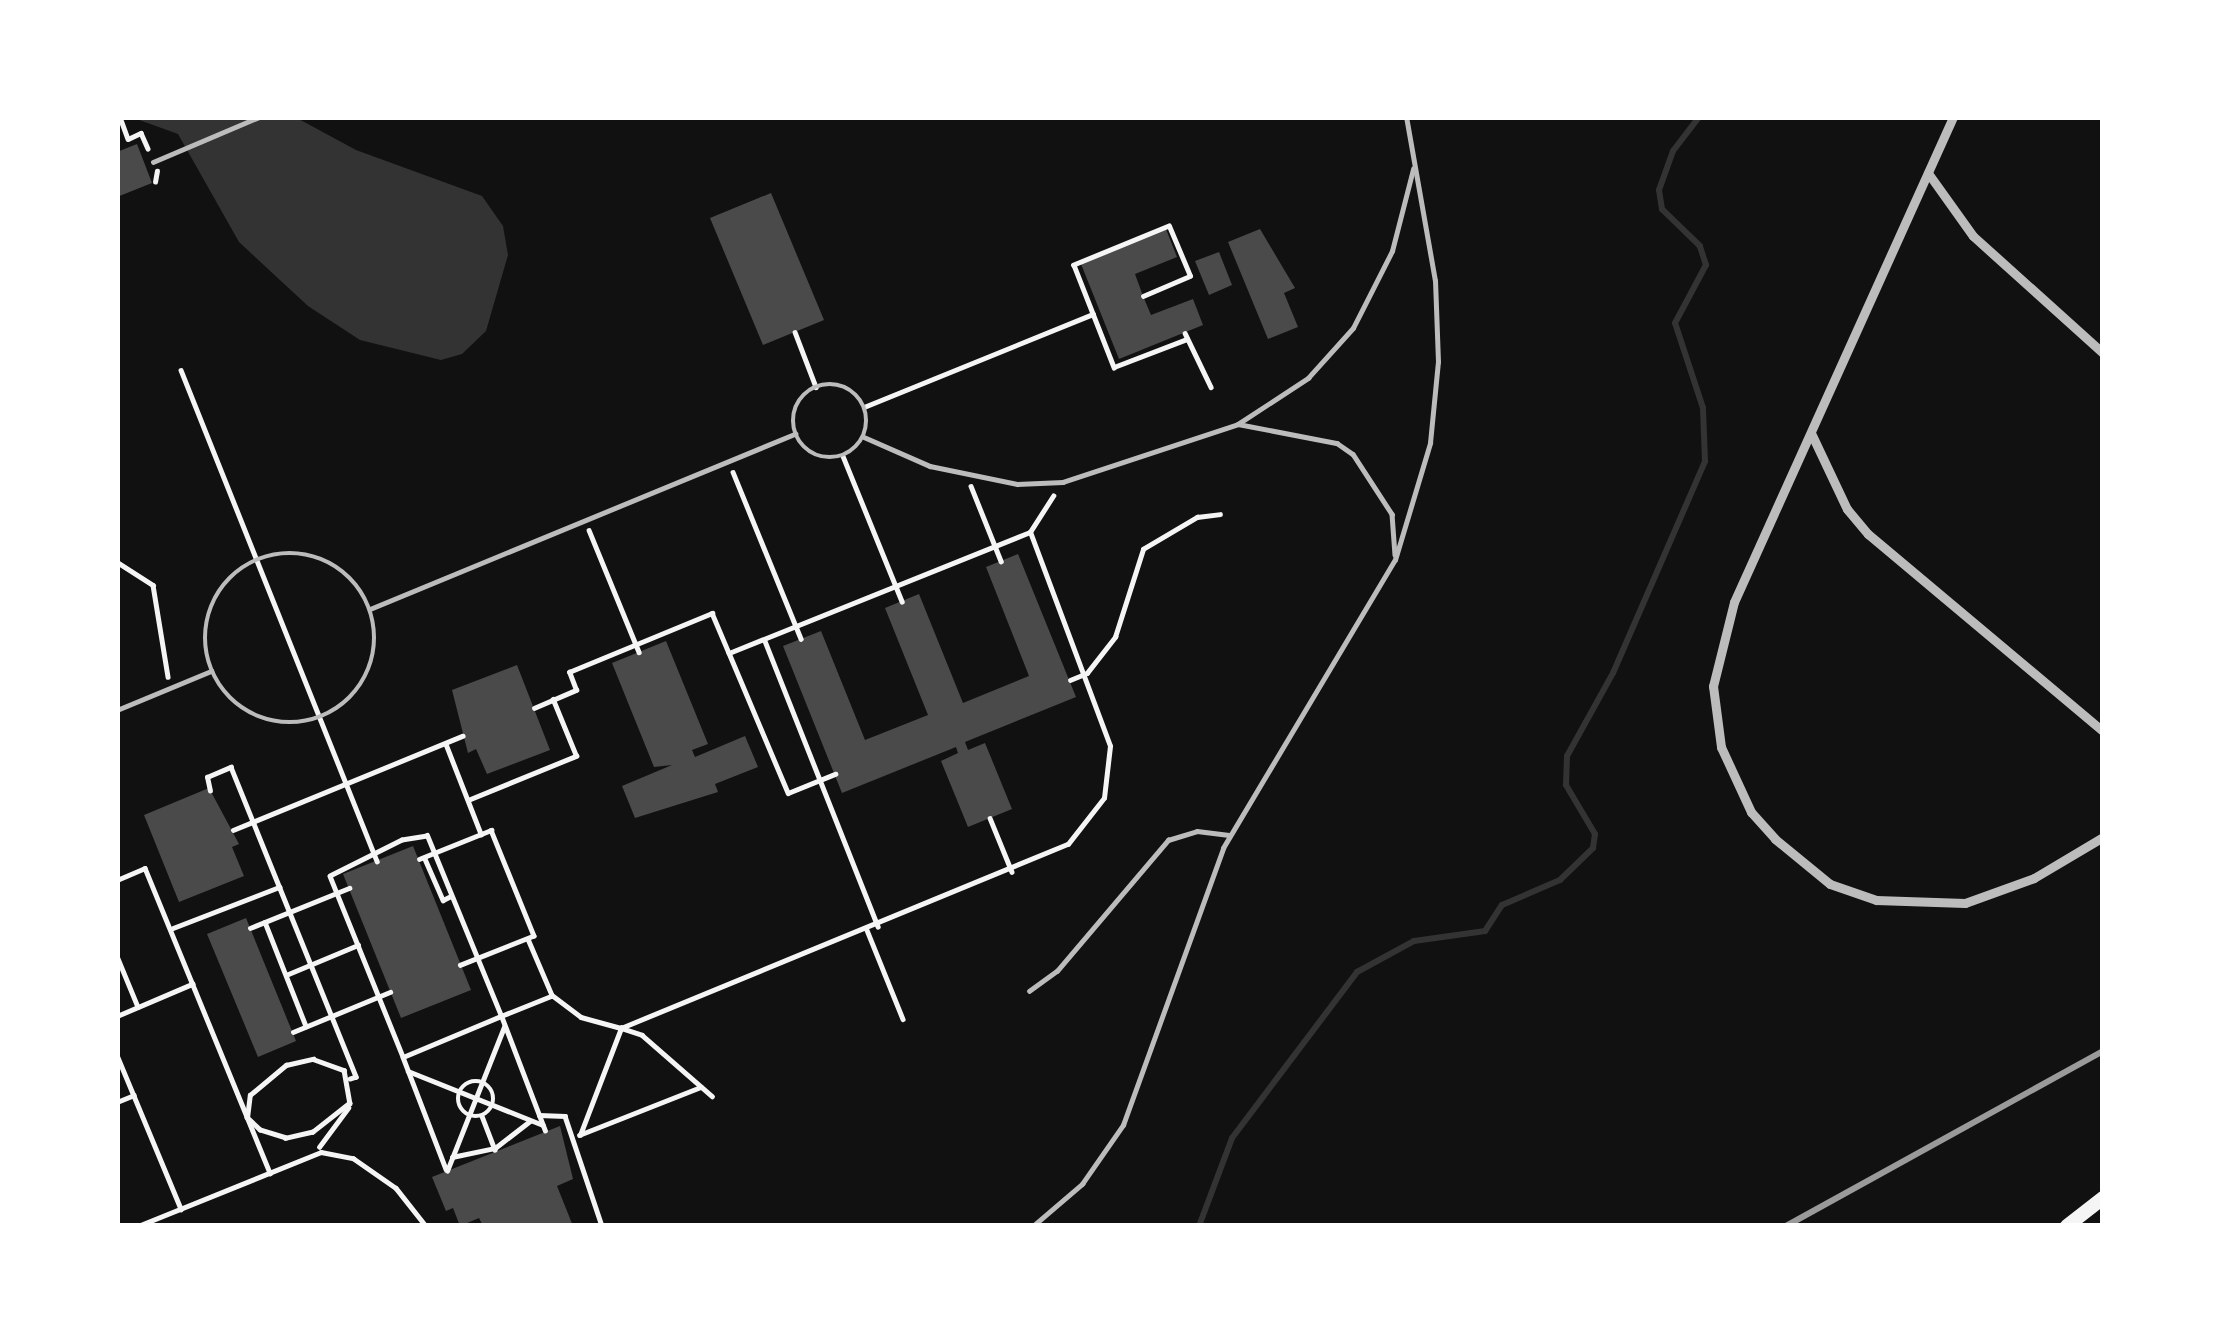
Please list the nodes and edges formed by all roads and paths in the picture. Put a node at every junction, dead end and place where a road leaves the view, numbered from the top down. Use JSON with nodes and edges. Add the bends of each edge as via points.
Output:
{"nodes":[{"id":1,"x":120,"y":117,"type":"edge"},
{"id":2,"x":260,"y":117,"type":"edge"},
{"id":3,"x":1406,"y":117,"type":"edge"},
{"id":4,"x":1953,"y":117,"type":"edge"},
{"id":5,"x":153,"y":162,"type":"joint"},
{"id":6,"x":1414,"y":163,"type":"junction"},
{"id":7,"x":1928,"y":173,"type":"junction"},
{"id":8,"x":1143,"y":296,"type":"dead end"},
{"id":9,"x":1093,"y":314,"type":"junction"},
{"id":10,"x":795,"y":332,"type":"dead end"},
{"id":11,"x":2103,"y":353,"type":"edge"},
{"id":12,"x":181,"y":370,"type":"dead end"},
{"id":13,"x":816,"y":387,"type":"junction"},
{"id":14,"x":1210,"y":387,"type":"dead end"},
{"id":15,"x":864,"y":407,"type":"junction"},
{"id":16,"x":1238,"y":424,"type":"junction"},
{"id":17,"x":1811,"y":433,"type":"junction"},
{"id":18,"x":795,"y":434,"type":"junction"},
{"id":19,"x":864,"y":437,"type":"junction"},
{"id":20,"x":843,"y":456,"type":"junction"},
{"id":21,"x":729,"y":461,"type":"junction"},
{"id":22,"x":966,"y":475,"type":"junction"},
{"id":23,"x":1063,"y":482,"type":"junction"},
{"id":24,"x":1220,"y":514,"type":"dead end"},
{"id":25,"x":585,"y":520,"type":"junction"},
{"id":26,"x":1030,"y":532,"type":"junction"},
{"id":27,"x":995,"y":546,"type":"junction"},
{"id":28,"x":258,"y":560,"type":"junction"},
{"id":29,"x":1395,"y":560,"type":"junction"},
{"id":30,"x":1001,"y":561,"type":"dead end"},
{"id":31,"x":117,"y":562,"type":"edge"},
{"id":32,"x":896,"y":586,"type":"junction"},
{"id":33,"x":902,"y":602,"type":"dead end"},
{"id":34,"x":370,"y":609,"type":"junction"},
{"id":35,"x":796,"y":627,"type":"junction"},
{"id":36,"x":764,"y":639,"type":"junction"},
{"id":37,"x":801,"y":639,"type":"dead end"},
{"id":38,"x":635,"y":644,"type":"junction"},
{"id":39,"x":639,"y":652,"type":"dead end"},
{"id":40,"x":729,"y":653,"type":"junction"},
{"id":41,"x":212,"y":671,"type":"junction"},
{"id":42,"x":1087,"y":673,"type":"junction"},
{"id":43,"x":1070,"y":680,"type":"dead end"},
{"id":44,"x":172,"y":688,"type":"junction"},
{"id":45,"x":553,"y":700,"type":"junction"},
{"id":46,"x":533,"y":708,"type":"dead end"},
{"id":47,"x":117,"y":710,"type":"edge"},
{"id":48,"x":321,"y":718,"type":"junction"},
{"id":49,"x":2103,"y":731,"type":"edge"},
{"id":50,"x":462,"y":736,"type":"dead end"},
{"id":51,"x":446,"y":742,"type":"junction"},
{"id":52,"x":835,"y":774,"type":"dead end"},
{"id":53,"x":820,"y":780,"type":"junction"},
{"id":54,"x":347,"y":783,"type":"junction"},
{"id":55,"x":210,"y":791,"type":"dead end"},
{"id":56,"x":468,"y":800,"type":"junction"},
{"id":57,"x":990,"y":818,"type":"dead end"},
{"id":58,"x":253,"y":821,"type":"junction"},
{"id":59,"x":232,"y":830,"type":"dead end"},
{"id":60,"x":481,"y":834,"type":"junction"},
{"id":61,"x":1229,"y":835,"type":"junction"},
{"id":62,"x":2103,"y":836,"type":"edge"},
{"id":63,"x":374,"y":852,"type":"junction"},
{"id":64,"x":434,"y":853,"type":"junction"},
{"id":65,"x":377,"y":860,"type":"dead end"},
{"id":66,"x":1012,"y":872,"type":"junction"},
{"id":67,"x":117,"y":880,"type":"edge"},
{"id":68,"x":279,"y":886,"type":"junction"},
{"id":69,"x":349,"y":888,"type":"dead end"},
{"id":70,"x":337,"y":892,"type":"junction"},
{"id":71,"x":451,"y":896,"type":"junction"},
{"id":72,"x":290,"y":912,"type":"junction"},
{"id":73,"x":265,"y":922,"type":"junction"},
{"id":74,"x":878,"y":926,"type":"junction"},
{"id":75,"x":250,"y":928,"type":"dead end"},
{"id":76,"x":170,"y":929,"type":"junction"},
{"id":77,"x":867,"y":930,"type":"junction"},
{"id":78,"x":528,"y":939,"type":"junction"},
{"id":79,"x":358,"y":946,"type":"junction"},
{"id":80,"x":117,"y":956,"type":"edge"},
{"id":81,"x":477,"y":959,"type":"junction"},
{"id":82,"x":311,"y":965,"type":"junction"},
{"id":83,"x":461,"y":965,"type":"dead end"},
{"id":84,"x":286,"y":975,"type":"junction"},
{"id":85,"x":192,"y":984,"type":"junction"},
{"id":86,"x":1029,"y":991,"type":"dead end"},
{"id":87,"x":391,"y":992,"type":"dead end"},
{"id":88,"x":552,"y":995,"type":"junction"},
{"id":89,"x":379,"y":997,"type":"junction"},
{"id":90,"x":137,"y":1007,"type":"junction"},
{"id":91,"x":117,"y":1016,"type":"edge"},
{"id":92,"x":332,"y":1016,"type":"junction"},
{"id":93,"x":500,"y":1016,"type":"junction"},
{"id":94,"x":903,"y":1019,"type":"dead end"},
{"id":95,"x":306,"y":1026,"type":"junction"},
{"id":96,"x":504,"y":1027,"type":"junction"},
{"id":97,"x":621,"y":1028,"type":"junction"},
{"id":98,"x":292,"y":1032,"type":"dead end"},
{"id":99,"x":117,"y":1055,"type":"edge"},
{"id":100,"x":403,"y":1057,"type":"junction"},
{"id":101,"x":408,"y":1071,"type":"junction"},
{"id":102,"x":350,"y":1079,"type":"junction"},
{"id":103,"x":482,"y":1082,"type":"junction"},
{"id":104,"x":701,"y":1087,"type":"junction"},
{"id":105,"x":460,"y":1092,"type":"junction"},
{"id":106,"x":134,"y":1095,"type":"junction"},
{"id":107,"x":712,"y":1096,"type":"dead end"},
{"id":108,"x":476,"y":1099,"type":"junction"},
{"id":109,"x":117,"y":1102,"type":"edge"},
{"id":110,"x":350,"y":1102,"type":"junction"},
{"id":111,"x":494,"y":1105,"type":"junction"},
{"id":112,"x":539,"y":1115,"type":"junction"},
{"id":113,"x":469,"y":1116,"type":"junction"},
{"id":114,"x":482,"y":1116,"type":"junction"},
{"id":115,"x":248,"y":1118,"type":"junction"},
{"id":116,"x":531,"y":1120,"type":"junction"},
{"id":117,"x":313,"y":1132,"type":"junction"},
{"id":118,"x":577,"y":1136,"type":"junction"},
{"id":119,"x":495,"y":1149,"type":"junction"},
{"id":120,"x":320,"y":1150,"type":"junction"},
{"id":121,"x":452,"y":1157,"type":"junction"},
{"id":122,"x":270,"y":1173,"type":"junction"},
{"id":123,"x":2103,"y":1198,"type":"edge"},
{"id":124,"x":181,"y":1209,"type":"junction"},
{"id":125,"x":138,"y":1226,"type":"edge"},
{"id":126,"x":426,"y":1226,"type":"edge"},
{"id":127,"x":602,"y":1226,"type":"edge"},
{"id":128,"x":1033,"y":1226,"type":"edge"},
{"id":129,"x":2067,"y":1226,"type":"edge"}],
"edges":[{"from":1,"to":5,"type":"path","via":[[128,139],[141,133]]},
{"from":2,"to":5,"type":"lane"},
{"from":3,"to":6,"type":"lane"},
{"from":4,"to":7,"type":"street"},
{"from":6,"to":16,"type":"lane","via":[[1393,251],[1353,328],[1308,378]]},
{"from":6,"to":29,"type":"lane","via":[[1435,281],[1438,362],[1430,443]]},
{"from":7,"to":11,"type":"street","via":[[1973,236]]},
{"from":7,"to":17,"type":"street"},
{"from":8,"to":9,"type":"path","via":[[1190,276],[1169,226],[1074,265]]},
{"from":9,"to":14,"type":"path","via":[[1114,367],[1186,336]]},
{"from":9,"to":15,"type":"path"},
{"from":10,"to":13,"type":"path"},
{"from":12,"to":28,"type":"path"},
{"from":13,"to":15,"type":"lane","via":[[844,387]]},
{"from":13,"to":18,"type":"lane","via":[[795,410]]},
{"from":15,"to":19,"type":"lane"},
{"from":16,"to":23,"type":"lane"},
{"from":16,"to":29,"type":"lane","via":[[1337,443],[1353,454],[1393,514]]},
{"from":17,"to":49,"type":"street","via":[[1847,509],[1868,533]]},
{"from":17,"to":62,"type":"street","via":[[1734,602],[1714,704],[1720,747],[1751,812],[1830,884],[1893,902],[1965,903],[2034,878]]},
{"from":18,"to":20,"type":"lane","via":[[811,453]]},
{"from":18,"to":21,"type":"lane"},
{"from":19,"to":20,"type":"lane"},
{"from":19,"to":22,"type":"lane"},
{"from":20,"to":32,"type":"path"},
{"from":21,"to":25,"type":"lane"},
{"from":21,"to":35,"type":"path"},
{"from":22,"to":23,"type":"lane"},
{"from":22,"to":27,"type":"path"},
{"from":23,"to":26,"type":"path"},
{"from":24,"to":42,"type":"path","via":[[1197,517],[1143,549],[1129,606]]},
{"from":25,"to":34,"type":"lane"},
{"from":25,"to":38,"type":"path"},
{"from":26,"to":27,"type":"path"},
{"from":26,"to":42,"type":"path"},
{"from":27,"to":30,"type":"path"},
{"from":27,"to":32,"type":"path"},
{"from":28,"to":34,"type":"lane","via":[[325,560],[360,589]]},
{"from":28,"to":41,"type":"lane","via":[[226,581],[208,615]]},
{"from":28,"to":48,"type":"path"},
{"from":29,"to":61,"type":"lane"},
{"from":31,"to":44,"type":"path","via":[[153,585],[158,652]]},
{"from":32,"to":33,"type":"path"},
{"from":32,"to":35,"type":"path"},
{"from":34,"to":48,"type":"lane","via":[[368,674]]},
{"from":35,"to":36,"type":"path"},
{"from":35,"to":37,"type":"path"},
{"from":36,"to":40,"type":"path"},
{"from":36,"to":53,"type":"path"},
{"from":38,"to":39,"type":"path"},
{"from":38,"to":40,"type":"path","via":[[712,614]]},
{"from":38,"to":45,"type":"path","via":[[569,672],[576,690]]},
{"from":40,"to":53,"type":"path","via":[[788,794]]},
{"from":41,"to":44,"type":"lane"},
{"from":41,"to":48,"type":"lane","via":[[257,717]]},
{"from":42,"to":43,"type":"path"},
{"from":42,"to":66,"type":"path","via":[[1110,746],[1103,798],[1068,844]]},
{"from":44,"to":47,"type":"lane"},
{"from":45,"to":46,"type":"path"},
{"from":45,"to":56,"type":"path","via":[[576,756]]},
{"from":48,"to":54,"type":"path"},
{"from":50,"to":51,"type":"path"},
{"from":51,"to":54,"type":"path"},
{"from":51,"to":56,"type":"path"},
{"from":52,"to":53,"type":"path"},
{"from":53,"to":74,"type":"path"},
{"from":54,"to":58,"type":"path"},
{"from":54,"to":63,"type":"path"},
{"from":55,"to":58,"type":"path","via":[[208,777],[231,767]]},
{"from":56,"to":60,"type":"path"},
{"from":57,"to":66,"type":"path"},
{"from":58,"to":59,"type":"path"},
{"from":58,"to":68,"type":"path"},
{"from":60,"to":64,"type":"path"},
{"from":60,"to":78,"type":"path","via":[[490,830],[534,936]]},
{"from":61,"to":86,"type":"lane","via":[[1197,831],[1168,840],[1058,970]]},
{"from":61,"to":128,"type":"lane","via":[[1123,1125],[1082,1184]]},
{"from":63,"to":64,"type":"path","via":[[427,836]]},
{"from":63,"to":65,"type":"path"},
{"from":63,"to":70,"type":"path","via":[[331,876]]},
{"from":64,"to":71,"type":"path"},
{"from":64,"to":71,"type":"path","via":[[421,858],[442,900]]},
{"from":66,"to":74,"type":"path"},
{"from":67,"to":76,"type":"path","via":[[146,868]]},
{"from":68,"to":72,"type":"path"},
{"from":68,"to":76,"type":"path"},
{"from":69,"to":70,"type":"path"},
{"from":70,"to":72,"type":"path"},
{"from":70,"to":79,"type":"path"},
{"from":71,"to":81,"type":"path"},
{"from":72,"to":73,"type":"path"},
{"from":72,"to":82,"type":"path"},
{"from":73,"to":75,"type":"path"},
{"from":73,"to":84,"type":"path"},
{"from":74,"to":77,"type":"path"},
{"from":76,"to":85,"type":"path"},
{"from":77,"to":94,"type":"path"},
{"from":77,"to":97,"type":"path"},
{"from":78,"to":81,"type":"path"},
{"from":78,"to":88,"type":"path"},
{"from":79,"to":82,"type":"path"},
{"from":79,"to":89,"type":"path"},
{"from":80,"to":90,"type":"path"},
{"from":81,"to":83,"type":"path"},
{"from":81,"to":93,"type":"path"},
{"from":82,"to":84,"type":"path"},
{"from":82,"to":92,"type":"path"},
{"from":84,"to":95,"type":"path"},
{"from":85,"to":90,"type":"path"},
{"from":85,"to":115,"type":"path"},
{"from":87,"to":89,"type":"path"},
{"from":88,"to":93,"type":"path"},
{"from":88,"to":97,"type":"path","via":[[581,1017]]},
{"from":89,"to":92,"type":"path"},
{"from":89,"to":100,"type":"path"},
{"from":90,"to":91,"type":"path"},
{"from":92,"to":95,"type":"path"},
{"from":92,"to":102,"type":"path"},
{"from":93,"to":96,"type":"path"},
{"from":93,"to":100,"type":"path"},
{"from":95,"to":98,"type":"path"},
{"from":96,"to":103,"type":"path"},
{"from":96,"to":112,"type":"path"},
{"from":97,"to":104,"type":"path","via":[[642,1035]]},
{"from":97,"to":118,"type":"path"},
{"from":99,"to":106,"type":"path"},
{"from":100,"to":101,"type":"path"},
{"from":101,"to":105,"type":"path"},
{"from":101,"to":121,"type":"path","via":[[447,1171]]},
{"from":102,"to":110,"type":"path"},
{"from":102,"to":115,"type":"path","via":[[335,1064],[286,1065],[250,1095]]},
{"from":103,"to":105,"type":"path"},
{"from":103,"to":108,"type":"path"},
{"from":103,"to":111,"type":"path"},
{"from":104,"to":107,"type":"path"},
{"from":104,"to":118,"type":"path"},
{"from":105,"to":108,"type":"path"},
{"from":105,"to":113,"type":"path"},
{"from":106,"to":109,"type":"path"},
{"from":106,"to":124,"type":"path"},
{"from":108,"to":111,"type":"path"},
{"from":108,"to":113,"type":"path"},
{"from":110,"to":117,"type":"path"},
{"from":110,"to":120,"type":"path"},
{"from":111,"to":114,"type":"path"},
{"from":111,"to":116,"type":"path"},
{"from":112,"to":116,"type":"path","via":[[544,1128]]},
{"from":112,"to":118,"type":"path","via":[[566,1116]]},
{"from":113,"to":114,"type":"path"},
{"from":113,"to":121,"type":"path"},
{"from":114,"to":119,"type":"path"},
{"from":115,"to":117,"type":"path","via":[[269,1135]]},
{"from":115,"to":122,"type":"path"},
{"from":116,"to":119,"type":"path"},
{"from":117,"to":120,"type":"path"},
{"from":118,"to":127,"type":"path"},
{"from":119,"to":121,"type":"path"},
{"from":120,"to":122,"type":"path"},
{"from":120,"to":126,"type":"path","via":[[353,1158],[397,1188]]},
{"from":122,"to":124,"type":"path"},
{"from":123,"to":129,"type":"main road"},
{"from":124,"to":125,"type":"path"}]}
